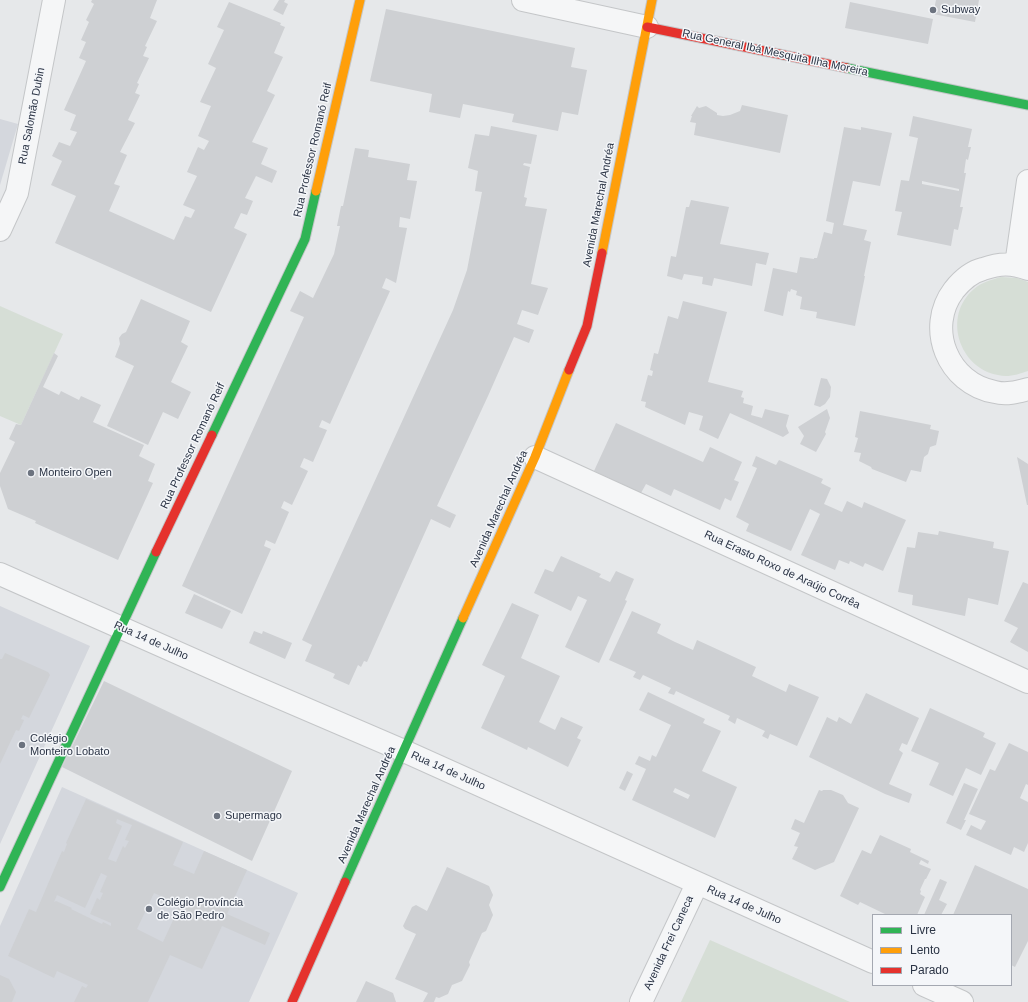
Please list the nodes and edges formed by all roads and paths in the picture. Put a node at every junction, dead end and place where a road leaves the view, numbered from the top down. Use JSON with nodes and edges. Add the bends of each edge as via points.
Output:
{"nodes":[{"id":1,"x":54,"y":0,"type":"edge"},
{"id":2,"x":360,"y":0,"type":"edge"},
{"id":3,"x":523,"y":0,"type":"edge"},
{"id":4,"x":652,"y":0,"type":"edge"},
{"id":5,"x":647,"y":27,"type":"junction"},
{"id":6,"x":1028,"y":105,"type":"edge"},
{"id":7,"x":1028,"y":181,"type":"edge"},
{"id":8,"x":0,"y":230,"type":"edge"},
{"id":9,"x":1022,"y":267,"type":"edge"},
{"id":10,"x":1028,"y":389,"type":"edge"},
{"id":11,"x":535,"y":457,"type":"junction"},
{"id":12,"x":0,"y":574,"type":"edge"},
{"id":13,"x":120,"y":628,"type":"junction"},
{"id":14,"x":1028,"y":682,"type":"edge"},
{"id":15,"x":404,"y":752,"type":"junction"},
{"id":16,"x":697,"y":884,"type":"junction"},
{"id":17,"x":0,"y":887,"type":"edge"},
{"id":18,"x":872,"y":962,"type":"edge"},
{"id":19,"x":926,"y":986,"type":"edge"},
{"id":20,"x":292,"y":1002,"type":"edge"},
{"id":21,"x":641,"y":1002,"type":"edge"},
{"id":22,"x":962,"y":1002,"type":"edge"}],
"edges":[{"from":1,"to":8,"type":"street","name":"Rua Salomão Dubin","via":[[17,193]]},
{"from":2,"to":13,"type":"street","name":"Rua Professor Romanó Reif","via":[[305,239]]},
{"from":3,"to":5,"type":"street","name":"Rua General Ibá Mesquita Ilha Moreira"},
{"from":4,"to":5,"type":"street","name":"Avenida Marechal Andréa"},
{"from":5,"to":6,"type":"street","name":"Rua General Ibá Mesquita Ilha Moreira"},
{"from":5,"to":11,"type":"street","name":"Avenida Marechal Andréa","via":[[587,326]]},
{"from":7,"to":9,"type":"street"},
{"from":9,"to":10,"type":"street","via":[[996,265],[976,271],[960,283],[948,298],[942,318],[941,338],[948,357],[960,374],[976,386],[995,393],[1016,393]]},
{"from":11,"to":14,"type":"street","name":"Rua Erasto Roxo de Araújo Corrêa"},
{"from":11,"to":15,"type":"street","name":"Avenida Marechal Andréa"},
{"from":12,"to":13,"type":"street","name":"Rua 14 de Julho"},
{"from":13,"to":15,"type":"street","name":"Rua 14 de Julho"},
{"from":13,"to":17,"type":"street","name":"Rua Professor Romanó Reif"},
{"from":15,"to":16,"type":"street","name":"Rua 14 de Julho"},
{"from":15,"to":20,"type":"street","name":"Avenida Marechal Andréa"},
{"from":16,"to":18,"type":"street","name":"Rua 14 de Julho"},
{"from":16,"to":21,"type":"street","name":"Avenida Frei Caneca"},
{"from":19,"to":22,"type":"street"}]}
